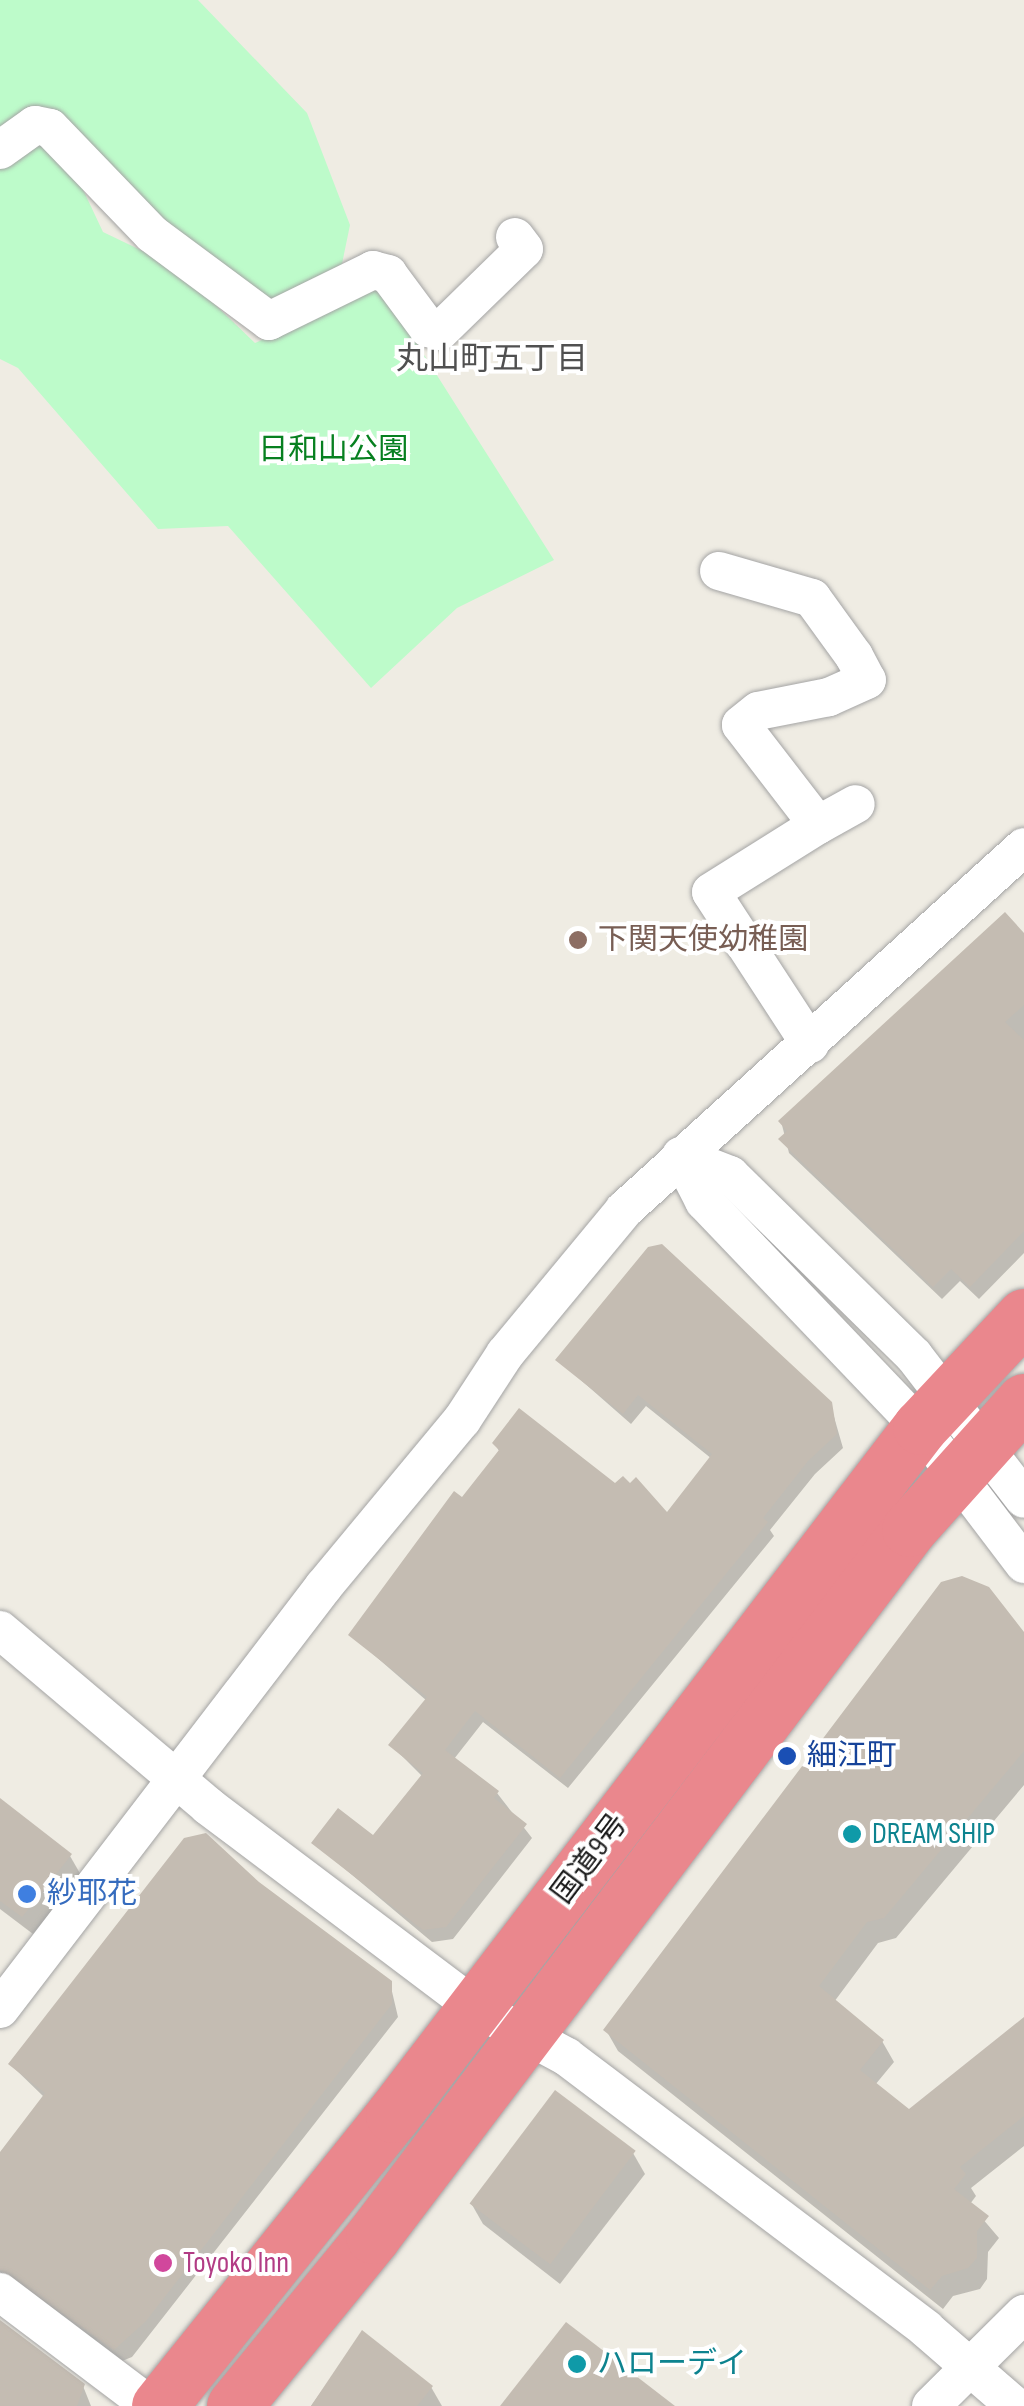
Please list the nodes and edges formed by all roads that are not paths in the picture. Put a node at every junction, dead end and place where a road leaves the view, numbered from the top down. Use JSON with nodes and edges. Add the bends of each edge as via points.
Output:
{"nodes":[{"id":1,"x":0,"y":150,"type":"edge"},
{"id":2,"x":515,"y":237,"type":"dead end"},
{"id":3,"x":719,"y":572,"type":"dead end"},
{"id":4,"x":856,"y":804,"type":"dead end"},
{"id":5,"x":818,"y":825,"type":"junction"},
{"id":6,"x":1024,"y":847,"type":"edge"},
{"id":7,"x":810,"y":1044,"type":"junction"},
{"id":8,"x":681,"y":1156,"type":"junction"},
{"id":9,"x":1024,"y":1316,"type":"edge"},
{"id":10,"x":1024,"y":1400,"type":"edge"},
{"id":11,"x":933,"y":1411,"type":"junction"},
{"id":12,"x":969,"y":1458,"type":"junction"},
{"id":13,"x":1024,"y":1500,"type":"edge"},
{"id":14,"x":1024,"y":1564,"type":"edge"},
{"id":15,"x":0,"y":1630,"type":"edge"},
{"id":16,"x":175,"y":1778,"type":"junction"},
{"id":17,"x":476,"y":2008,"type":"junction"},
{"id":18,"x":0,"y":2009,"type":"edge"},
{"id":19,"x":526,"y":2032,"type":"junction"},
{"id":20,"x":0,"y":2292,"type":"edge"},
{"id":21,"x":1024,"y":2314,"type":"edge"},
{"id":22,"x":972,"y":2367,"type":"junction"},
{"id":23,"x":152,"y":2406,"type":"edge"},
{"id":24,"x":160,"y":2406,"type":"edge"},
{"id":25,"x":234,"y":2406,"type":"edge"},
{"id":26,"x":931,"y":2406,"type":"edge"},
{"id":27,"x":1016,"y":2406,"type":"edge"}],
"edges":[{"from":1,"to":2,"type":"street","via":[[35,125],[50,128],[152,234],[232,300],[270,320],[373,270],[388,274],[428,328],[440,331],[524,249]]},
{"from":3,"to":5,"type":"street","via":[[812,598],[867,680],[829,697],[758,711],[740,725]]},
{"from":4,"to":5,"type":"street"},
{"from":5,"to":7,"type":"street","via":[[711,892]]},
{"from":6,"to":7,"type":"street"},
{"from":7,"to":8,"type":"street"},
{"from":8,"to":11,"type":"street","via":[[730,1175]]},
{"from":8,"to":16,"type":"street","via":[[624,1210],[504,1354],[405,1495],[324,1586]]},
{"from":9,"to":11,"type":"highway","name":"国道9号"},
{"from":10,"to":12,"type":"highway","name":"国道9号"},
{"from":11,"to":12,"type":"street"},
{"from":11,"to":17,"type":"highway","name":"国道9号"},
{"from":12,"to":13,"type":"street"},
{"from":12,"to":14,"type":"street"},
{"from":12,"to":19,"type":"highway","name":"国道9号"},
{"from":15,"to":16,"type":"street"},
{"from":16,"to":17,"type":"street"},
{"from":16,"to":18,"type":"street"},
{"from":17,"to":19,"type":"street"},
{"from":17,"to":24,"type":"highway","name":"国道9号"},
{"from":19,"to":22,"type":"street"},
{"from":19,"to":25,"type":"highway","name":"国道9号"},
{"from":20,"to":23,"type":"street"},
{"from":21,"to":22,"type":"street"},
{"from":22,"to":26,"type":"street"},
{"from":22,"to":27,"type":"street"}]}
